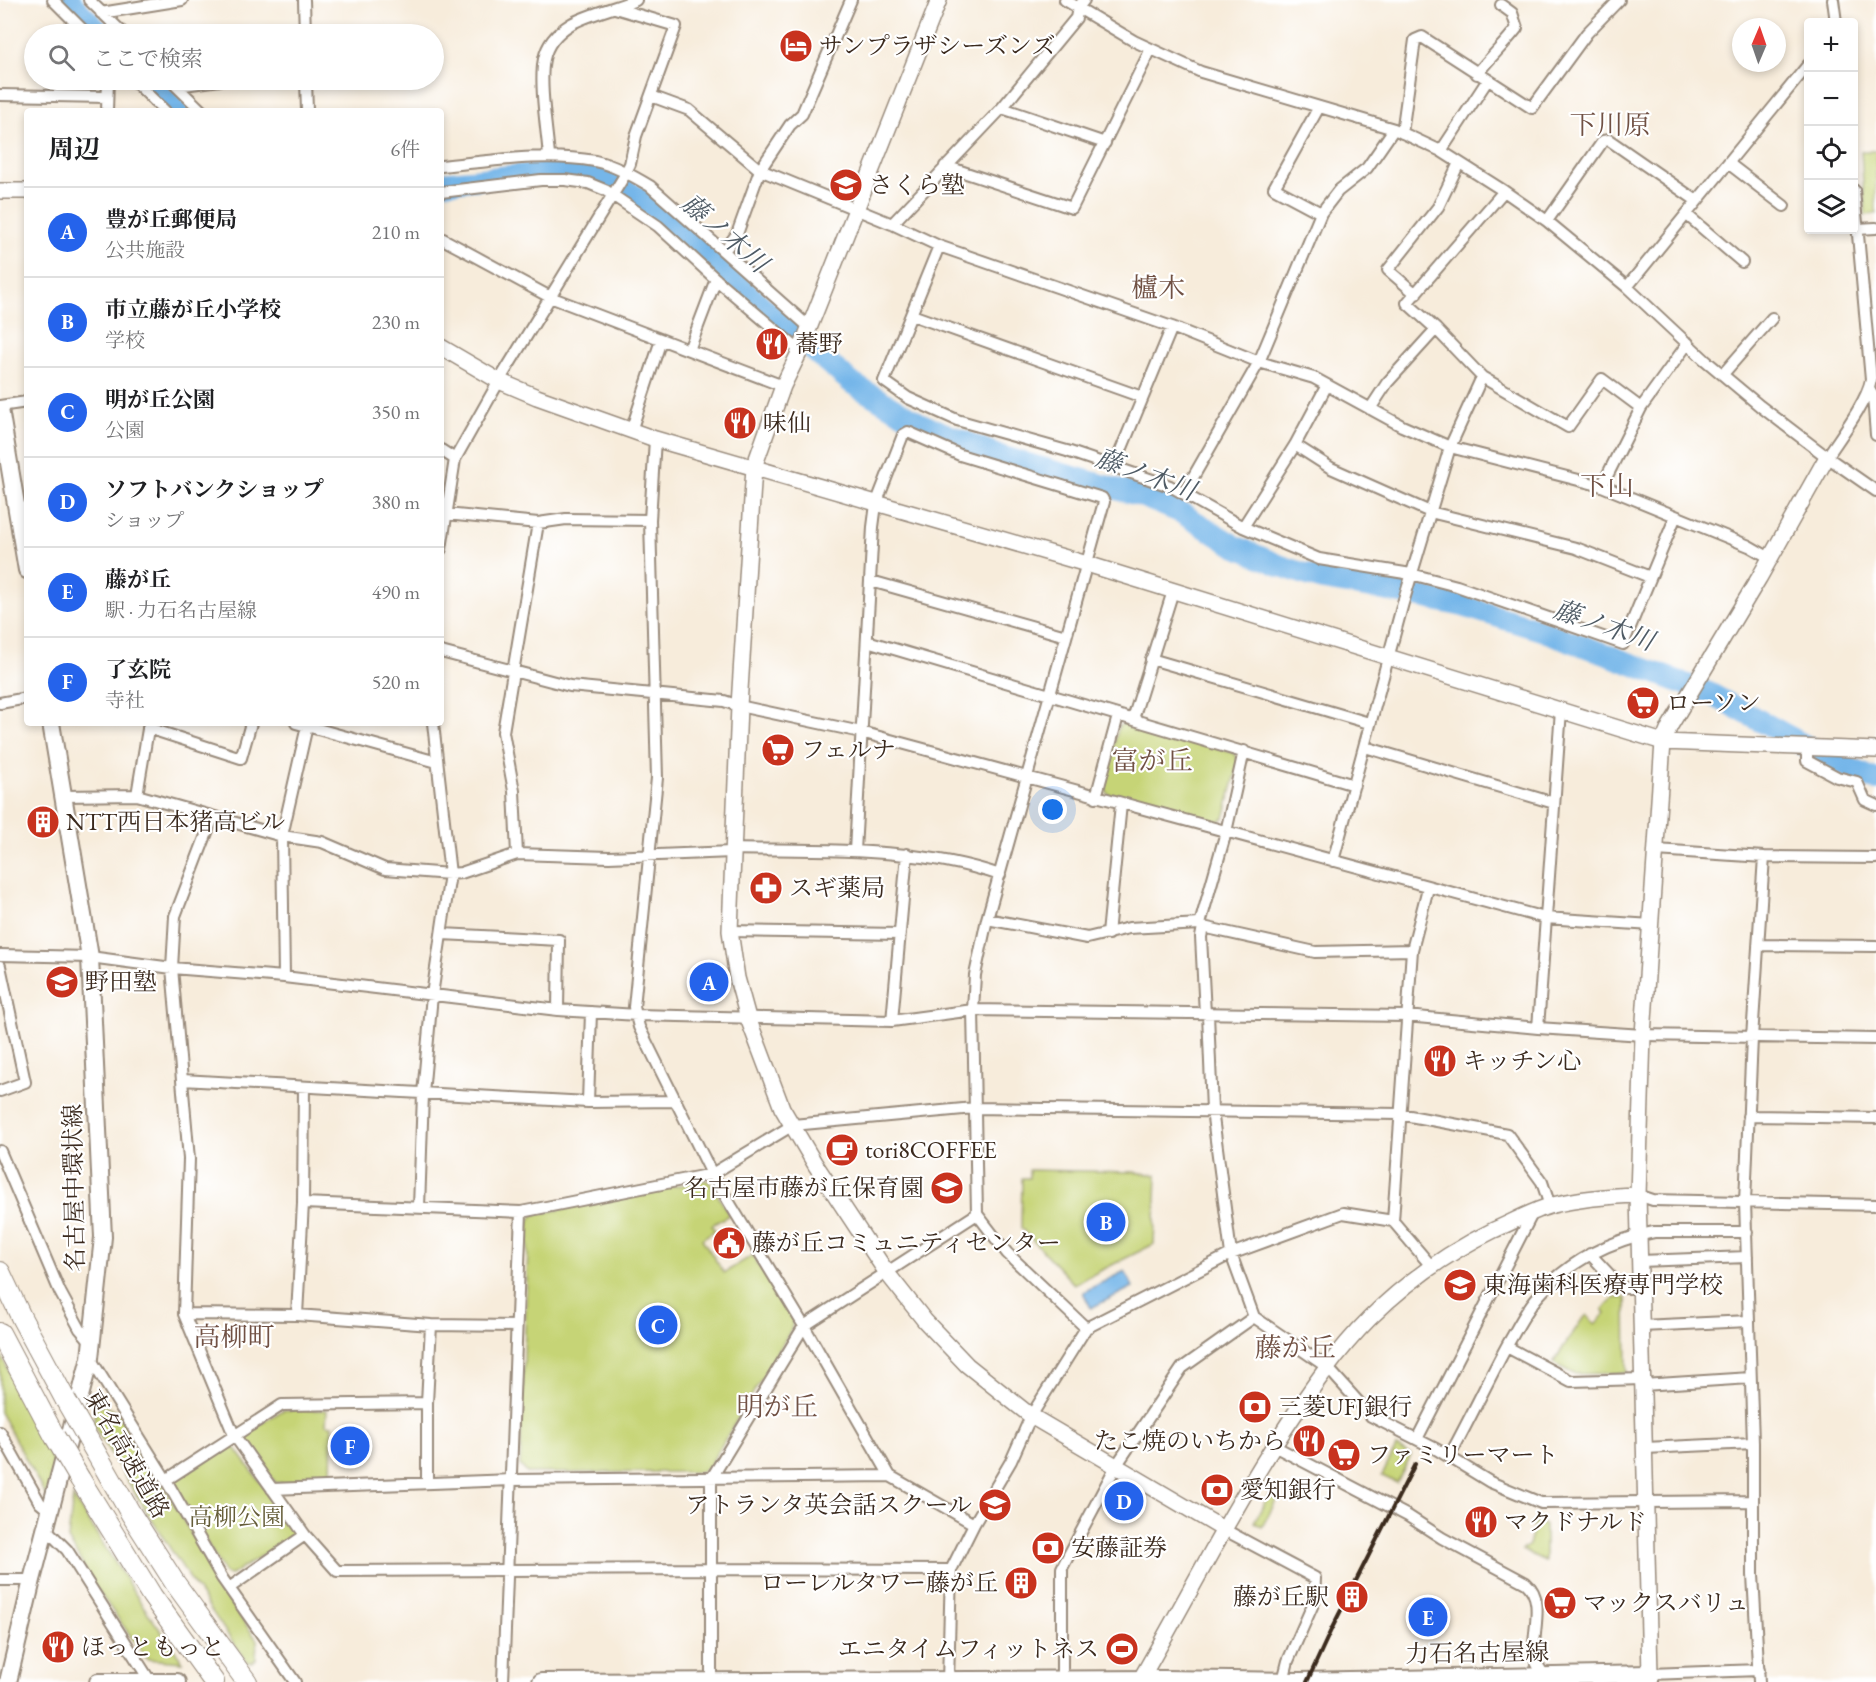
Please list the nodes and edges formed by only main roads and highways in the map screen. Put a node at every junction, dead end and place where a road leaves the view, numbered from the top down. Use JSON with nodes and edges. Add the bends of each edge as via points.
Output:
{"nodes":[{"id":1,"x":0,"y":407,"type":"edge"},
{"id":2,"x":6,"y":476,"type":"edge"},
{"id":3,"x":24,"y":557,"type":"edge"},
{"id":4,"x":52,"y":726,"type":"edge"},
{"id":5,"x":0,"y":1272,"type":"edge"},
{"id":6,"x":0,"y":1334,"type":"edge"},
{"id":7,"x":208,"y":1675,"type":"edge"},
{"id":8,"x":242,"y":1675,"type":"edge"},
{"id":9,"x":1544,"y":1678,"type":"edge"},
{"id":10,"x":1650,"y":1678,"type":"edge"},
{"id":11,"x":150,"y":1681,"type":"edge"},
{"id":12,"x":711,"y":1681,"type":"edge"},
{"id":13,"x":948,"y":1681,"type":"edge"},
{"id":14,"x":1139,"y":1681,"type":"edge"},
{"id":15,"x":1283,"y":1681,"type":"edge"},
{"id":16,"x":1327,"y":1681,"type":"edge"},
{"id":17,"x":8,"y":1682,"type":"edge"},
{"id":18,"x":98,"y":1682,"type":"edge"},
{"id":19,"x":172,"y":1682,"type":"edge"},
{"id":20,"x":177,"y":1682,"type":"edge"},
{"id":21,"x":541,"y":1682,"type":"edge"},
{"id":22,"x":1301,"y":1682,"type":"edge"}],
"edges":[{"from":1,"to":2,"type":"main road"},
{"from":2,"to":3,"type":"main road"},
{"from":4,"to":17,"type":"main road","name":"名古屋中環状線","via":[[90,957],[103,1237],[91,1351]]},
{"from":5,"to":8,"type":"highway","name":"東名高速道路","bridge":true,"via":[[65,1399],[131,1514]]},
{"from":6,"to":7,"type":"highway","bridge":true,"via":[[54,1437],[152,1596]]},
{"from":9,"to":10,"type":"main road","name":"力石名古屋線"},
{"from":9,"to":16,"type":"main road","name":"力石名古屋線"},
{"from":11,"to":18,"type":"main road"},
{"from":11,"to":19,"type":"main road"},
{"from":12,"to":13,"type":"main road","name":"力石名古屋線"},
{"from":12,"to":21,"type":"main road","name":"力石名古屋線"},
{"from":13,"to":14,"type":"main road","name":"力石名古屋線"},
{"from":14,"to":15,"type":"main road","name":"力石名古屋線"},
{"from":15,"to":22,"type":"main road","name":"力石名古屋線"},
{"from":16,"to":22,"type":"main road","name":"力石名古屋線"},
{"from":19,"to":20,"type":"main road"}]}
